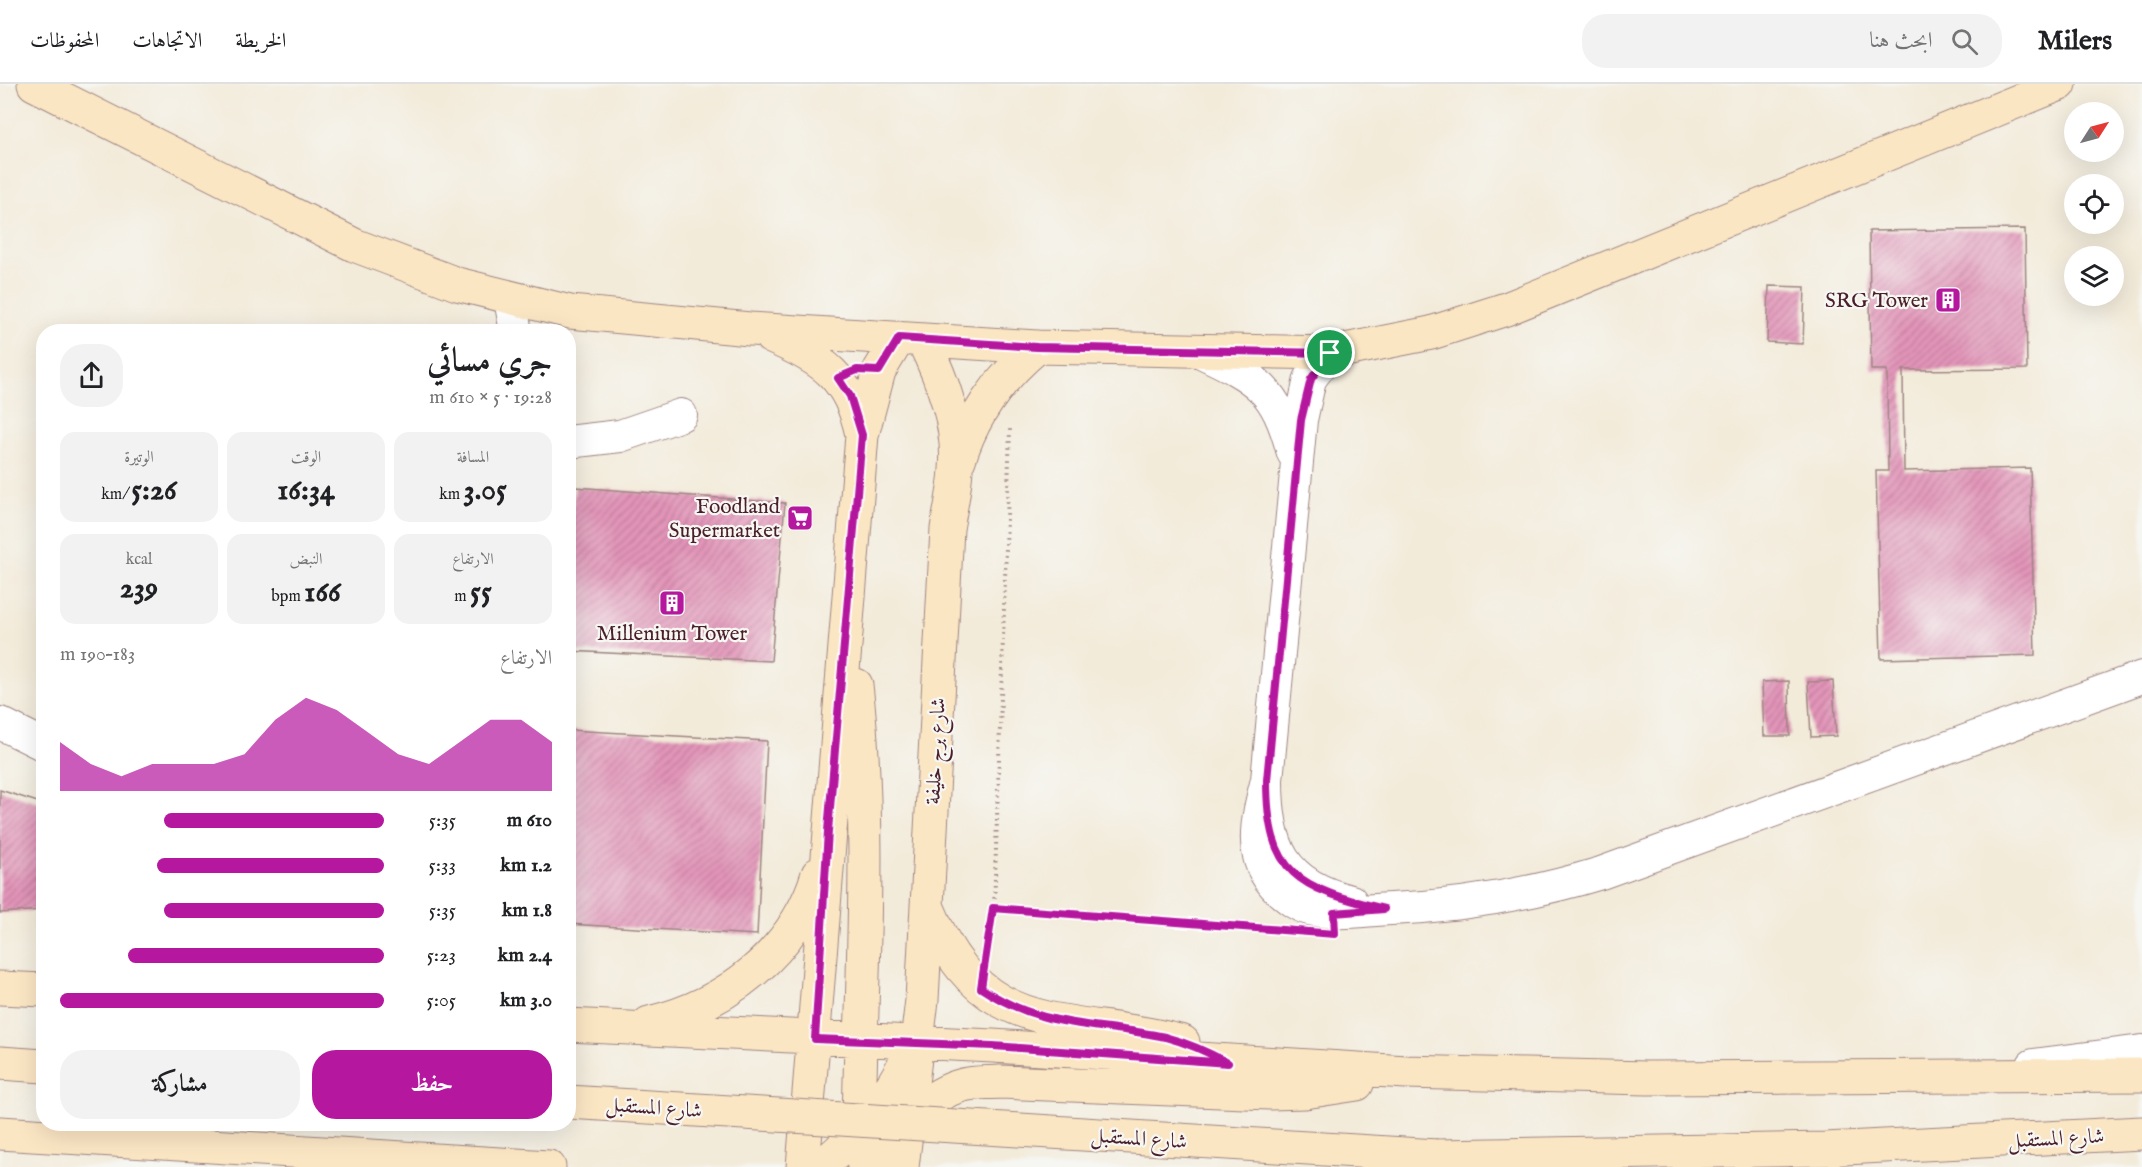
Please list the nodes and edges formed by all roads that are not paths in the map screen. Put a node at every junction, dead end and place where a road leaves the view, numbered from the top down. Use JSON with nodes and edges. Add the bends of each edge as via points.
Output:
{"nodes":[{"id":1,"x":34,"y":84,"type":"edge"},
{"id":2,"x":2061,"y":84,"type":"edge"},
{"id":3,"x":510,"y":299,"type":"junction"},
{"id":4,"x":564,"y":322,"type":"edge"},
{"id":5,"x":515,"y":324,"type":"edge"},
{"id":6,"x":750,"y":329,"type":"junction"},
{"id":7,"x":911,"y":339,"type":"junction"},
{"id":8,"x":1037,"y":347,"type":"junction"},
{"id":9,"x":1199,"y":351,"type":"junction"},
{"id":10,"x":1330,"y":353,"type":"junction"},
{"id":11,"x":681,"y":415,"type":"dead end"},
{"id":12,"x":862,"y":435,"type":"junction"},
{"id":13,"x":576,"y":441,"type":"edge"},
{"id":14,"x":1296,"y":465,"type":"junction"},
{"id":15,"x":956,"y":468,"type":"junction"},
{"id":16,"x":848,"y":615,"type":"junction"},
{"id":17,"x":2142,"y":677,"type":"edge"},
{"id":18,"x":0,"y":723,"type":"edge"},
{"id":19,"x":36,"y":741,"type":"edge"},
{"id":20,"x":828,"y":831,"type":"junction"},
{"id":21,"x":927,"y":906,"type":"junction"},
{"id":22,"x":0,"y":988,"type":"edge"},
{"id":23,"x":36,"y":988,"type":"edge"},
{"id":24,"x":576,"y":1026,"type":"edge"},
{"id":25,"x":610,"y":1028,"type":"junction"},
{"id":26,"x":815,"y":1039,"type":"junction"},
{"id":27,"x":860,"y":1040,"type":"junction"},
{"id":28,"x":916,"y":1042,"type":"junction"},
{"id":29,"x":2142,"y":1051,"type":"edge"},
{"id":30,"x":0,"y":1063,"type":"edge"},
{"id":31,"x":1228,"y":1063,"type":"junction"},
{"id":32,"x":36,"y":1065,"type":"edge"},
{"id":33,"x":1406,"y":1072,"type":"junction"},
{"id":34,"x":2142,"y":1075,"type":"edge"},
{"id":35,"x":1968,"y":1076,"type":"junction"},
{"id":36,"x":576,"y":1102,"type":"edge"},
{"id":37,"x":906,"y":1124,"type":"junction"},
{"id":38,"x":0,"y":1133,"type":"edge"},
{"id":39,"x":2142,"y":1133,"type":"edge"},
{"id":40,"x":844,"y":1157,"type":"edge"},
{"id":41,"x":549,"y":1167,"type":"edge"},
{"id":42,"x":803,"y":1167,"type":"edge"},
{"id":43,"x":871,"y":1167,"type":"edge"},
{"id":44,"x":902,"y":1167,"type":"edge"}],
"edges":[{"from":1,"to":3,"type":"street","via":[[354,245],[447,281]]},
{"from":2,"to":10,"type":"street","via":[[1506,309],[1431,333]]},
{"from":3,"to":4,"type":"street"},
{"from":3,"to":5,"type":"street"},
{"from":4,"to":6,"type":"street"},
{"from":6,"to":7,"type":"street"},
{"from":6,"to":12,"type":"street","via":[[806,352],[823,364],[850,396]]},
{"from":7,"to":8,"type":"street"},
{"from":7,"to":12,"type":"street","via":[[879,371]]},
{"from":7,"to":15,"type":"street","name":"شارع برج خليفة","via":[[941,376]]},
{"from":8,"to":9,"type":"street"},
{"from":8,"to":15,"type":"street","via":[[991,394],[974,422]]},
{"from":9,"to":10,"type":"street"},
{"from":9,"to":14,"type":"street","via":[[1260,383],[1285,424]]},
{"from":10,"to":14,"type":"street","via":[[1308,387]]},
{"from":11,"to":13,"type":"street","via":[[620,436]]},
{"from":12,"to":16,"type":"street"},
{"from":14,"to":17,"type":"street","via":[[1267,816],[1272,838],[1296,875],[1335,897],[1384,909],[1428,908],[1505,897],[1601,873]]},
{"from":15,"to":21,"type":"street","name":"شارع برج خليفة","via":[[947,529]]},
{"from":16,"to":20,"type":"street"},
{"from":16,"to":27,"type":"street","via":[[864,763],[866,829]]},
{"from":18,"to":19,"type":"street"},
{"from":20,"to":25,"type":"street","via":[[815,885],[803,911],[788,934],[750,975],[725,993],[670,1018]]},
{"from":20,"to":26,"type":"street"},
{"from":21,"to":28,"type":"street","name":"شارع برج خليفة"},
{"from":21,"to":31,"type":"street","via":[[949,951],[981,988],[1032,1015],[1164,1037]]},
{"from":22,"to":23,"type":"street"},
{"from":24,"to":25,"type":"street"},
{"from":25,"to":26,"type":"street"},
{"from":26,"to":27,"type":"street"},
{"from":26,"to":40,"type":"street"},
{"from":26,"to":42,"type":"street"},
{"from":27,"to":28,"type":"street"},
{"from":27,"to":40,"type":"street"},
{"from":28,"to":31,"type":"street"},
{"from":28,"to":37,"type":"street","name":"شارع برج خليفة"},
{"from":28,"to":40,"type":"street","via":[[894,1086]]},
{"from":29,"to":35,"type":"street"},
{"from":30,"to":32,"type":"street"},
{"from":31,"to":33,"type":"street"},
{"from":33,"to":35,"type":"street","via":[[1647,1078]]},
{"from":33,"to":37,"type":"street","via":[[1339,1088],[1270,1093],[1000,1082],[962,1085],[932,1099]]},
{"from":34,"to":35,"type":"street"},
{"from":36,"to":39,"type":"street","name":"شارع المستقبل","bridge":true,"via":[[1437,1156],[1825,1149]]},
{"from":37,"to":43,"type":"street"},
{"from":37,"to":44,"type":"street","name":"شارع برج خليفة"},
{"from":38,"to":41,"type":"street"}]}
